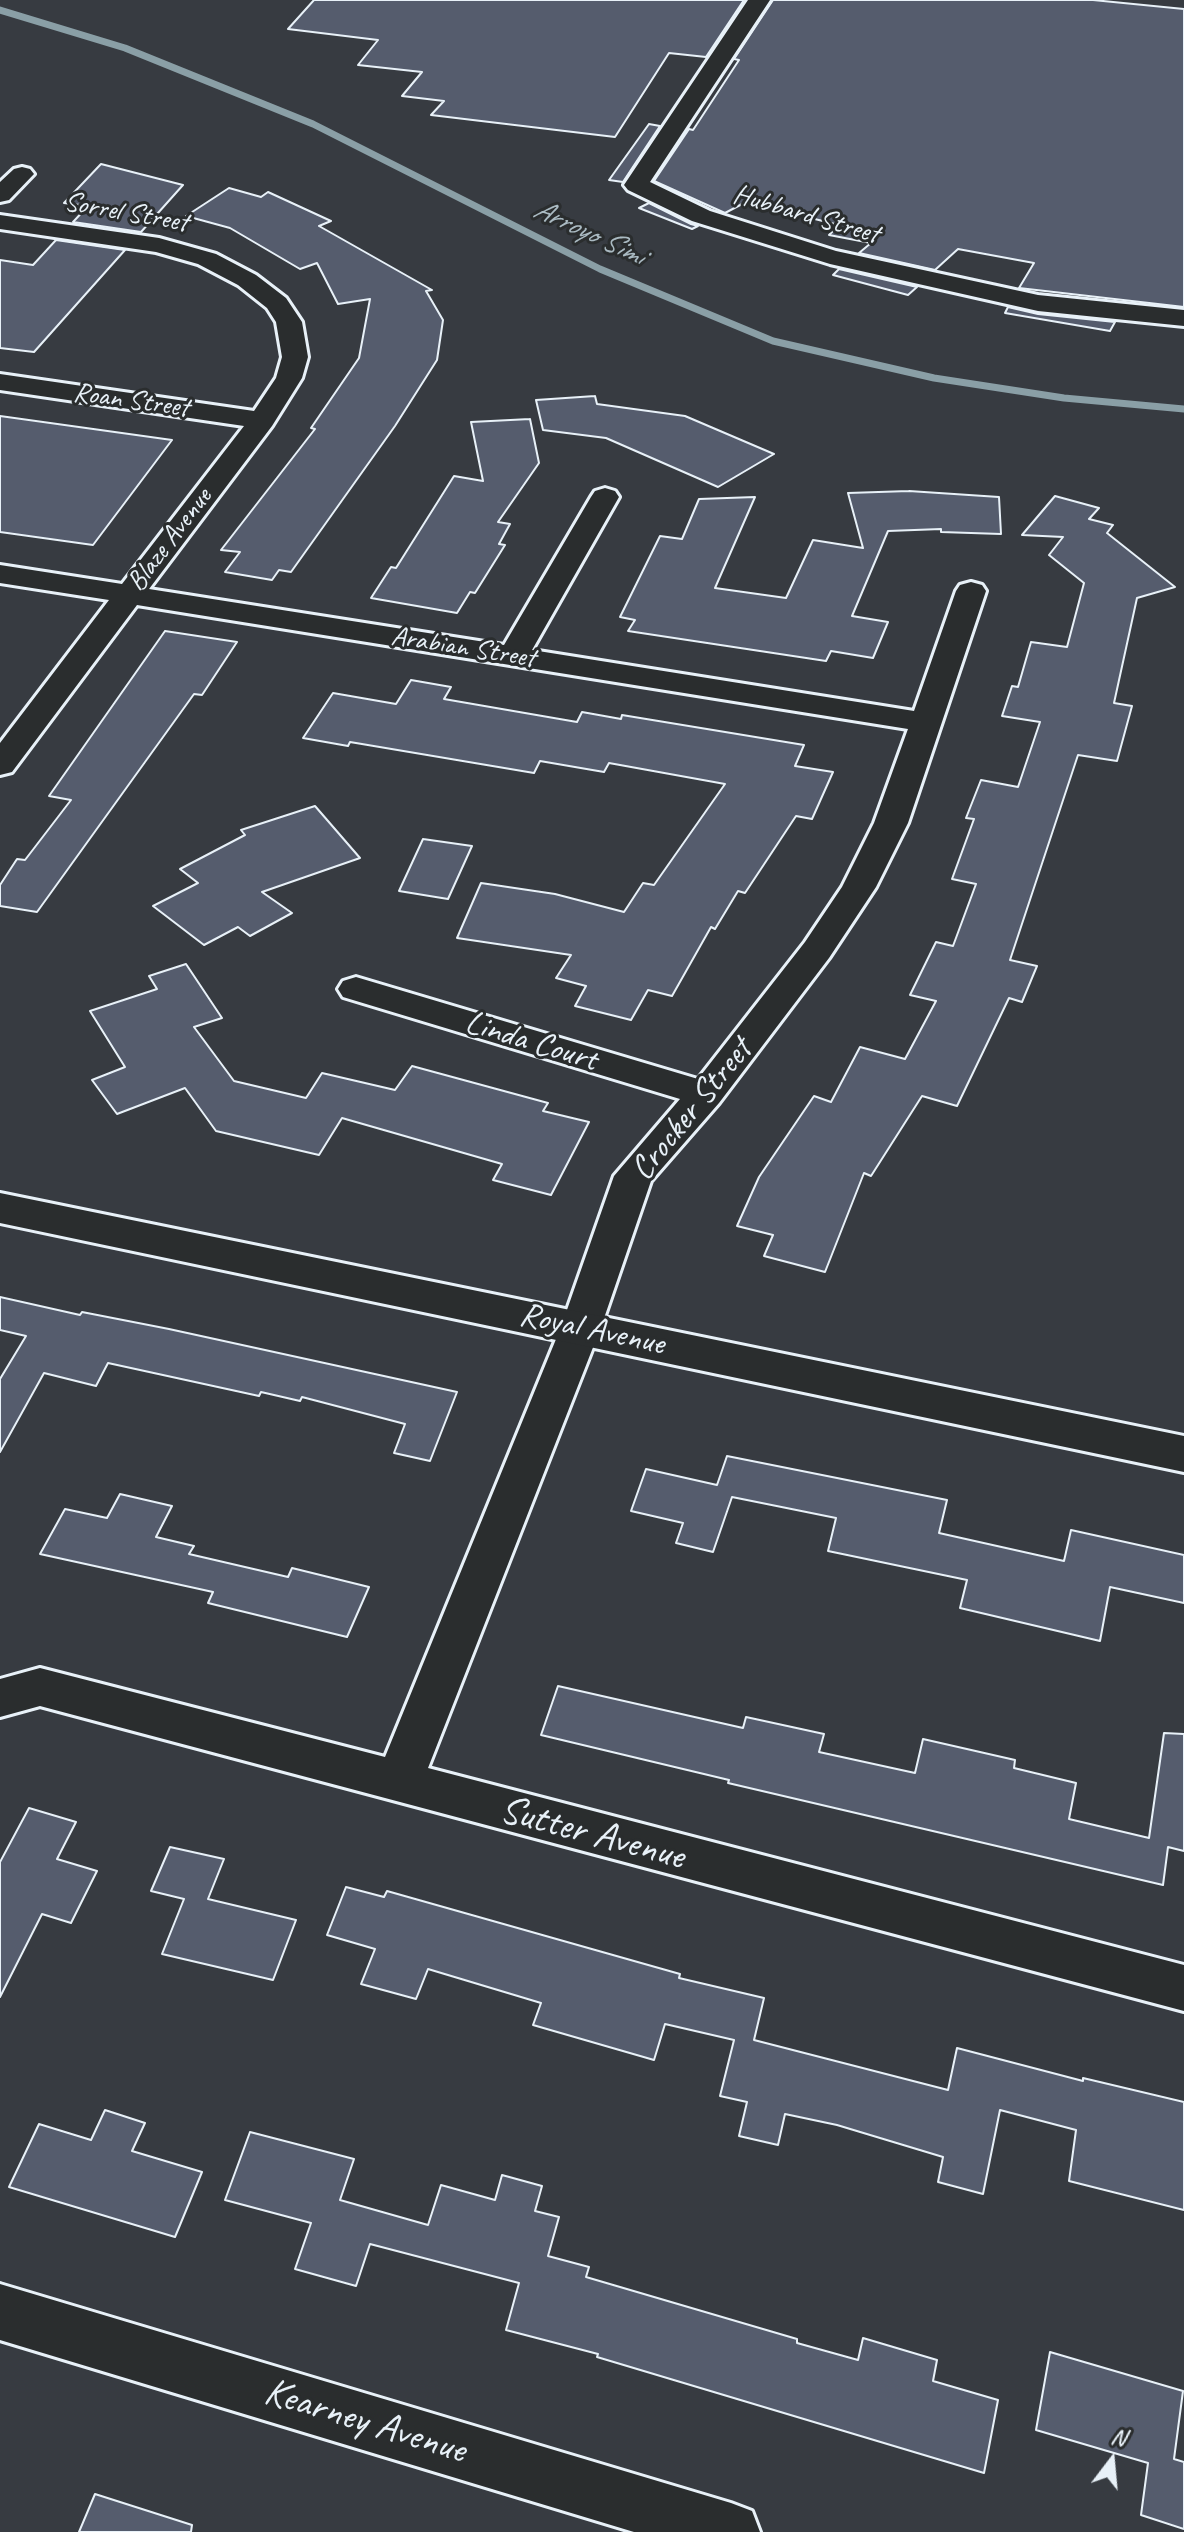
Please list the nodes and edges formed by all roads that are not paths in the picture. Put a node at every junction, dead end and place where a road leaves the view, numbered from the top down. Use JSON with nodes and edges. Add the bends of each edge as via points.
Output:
{"nodes":[{"id":1,"x":759,"y":0,"type":"edge"},
{"id":2,"x":22,"y":174,"type":"dead end"},
{"id":3,"x":0,"y":195,"type":"edge"},
{"id":4,"x":0,"y":222,"type":"edge"},
{"id":5,"x":277,"y":303,"type":"joint"},
{"id":6,"x":1184,"y":318,"type":"edge"},
{"id":7,"x":0,"y":382,"type":"edge"},
{"id":8,"x":262,"y":420,"type":"junction"},
{"id":9,"x":605,"y":497,"type":"dead end"},
{"id":10,"x":0,"y":574,"type":"edge"},
{"id":11,"x":971,"y":591,"type":"dead end"},
{"id":12,"x":129,"y":594,"type":"junction"},
{"id":13,"x":513,"y":656,"type":"junction"},
{"id":14,"x":926,"y":722,"type":"junction"},
{"id":15,"x":0,"y":765,"type":"edge"},
{"id":16,"x":356,"y":989,"type":"dead end"},
{"id":17,"x":706,"y":1094,"type":"junction"},
{"id":18,"x":0,"y":1208,"type":"edge"},
{"id":19,"x":581,"y":1327,"type":"junction"},
{"id":20,"x":1184,"y":1454,"type":"edge"},
{"id":21,"x":0,"y":1698,"type":"edge"},
{"id":22,"x":398,"y":1783,"type":"junction"},
{"id":23,"x":1184,"y":1988,"type":"edge"},
{"id":24,"x":0,"y":2312,"type":"edge"},
{"id":25,"x":731,"y":2532,"type":"edge"}],
"edges":[{"from":1,"to":6,"type":"street","name":"Hubbard Street","via":[[636,185],[701,216],[830,257],[1038,303]]},
{"from":2,"to":3,"type":"street"},
{"from":4,"to":5,"type":"street","name":"Sorrel Street","via":[[159,245],[207,259]]},
{"from":5,"to":8,"type":"street","name":"Blaze Avenue","via":[[289,322],[295,357],[289,378]]},
{"from":7,"to":8,"type":"street","name":"Roan Street"},
{"from":8,"to":12,"type":"street","name":"Blaze Avenue"},
{"from":9,"to":13,"type":"street"},
{"from":10,"to":12,"type":"street","name":"Arabian Street"},
{"from":11,"to":14,"type":"street","name":"Crocker Street"},
{"from":12,"to":13,"type":"street","name":"Arabian Street"},
{"from":12,"to":15,"type":"street","name":"Blaze Avenue"},
{"from":13,"to":14,"type":"street","name":"Arabian Street"},
{"from":14,"to":17,"type":"street","name":"Crocker Street","via":[[891,823],[859,887]]},
{"from":16,"to":17,"type":"street","name":"Linda Court"},
{"from":17,"to":19,"type":"street","name":"Crocker Street","via":[[633,1176]]},
{"from":18,"to":19,"type":"main road","name":"Royal Avenue"},
{"from":19,"to":20,"type":"main road","name":"Royal Avenue"},
{"from":19,"to":22,"type":"street","name":"Crocker Street"},
{"from":21,"to":22,"type":"street","name":"Sutter Avenue","via":[[40,1687]]},
{"from":22,"to":23,"type":"street","name":"Sutter Avenue"},
{"from":24,"to":25,"type":"street","name":"Kearney Avenue"}]}
